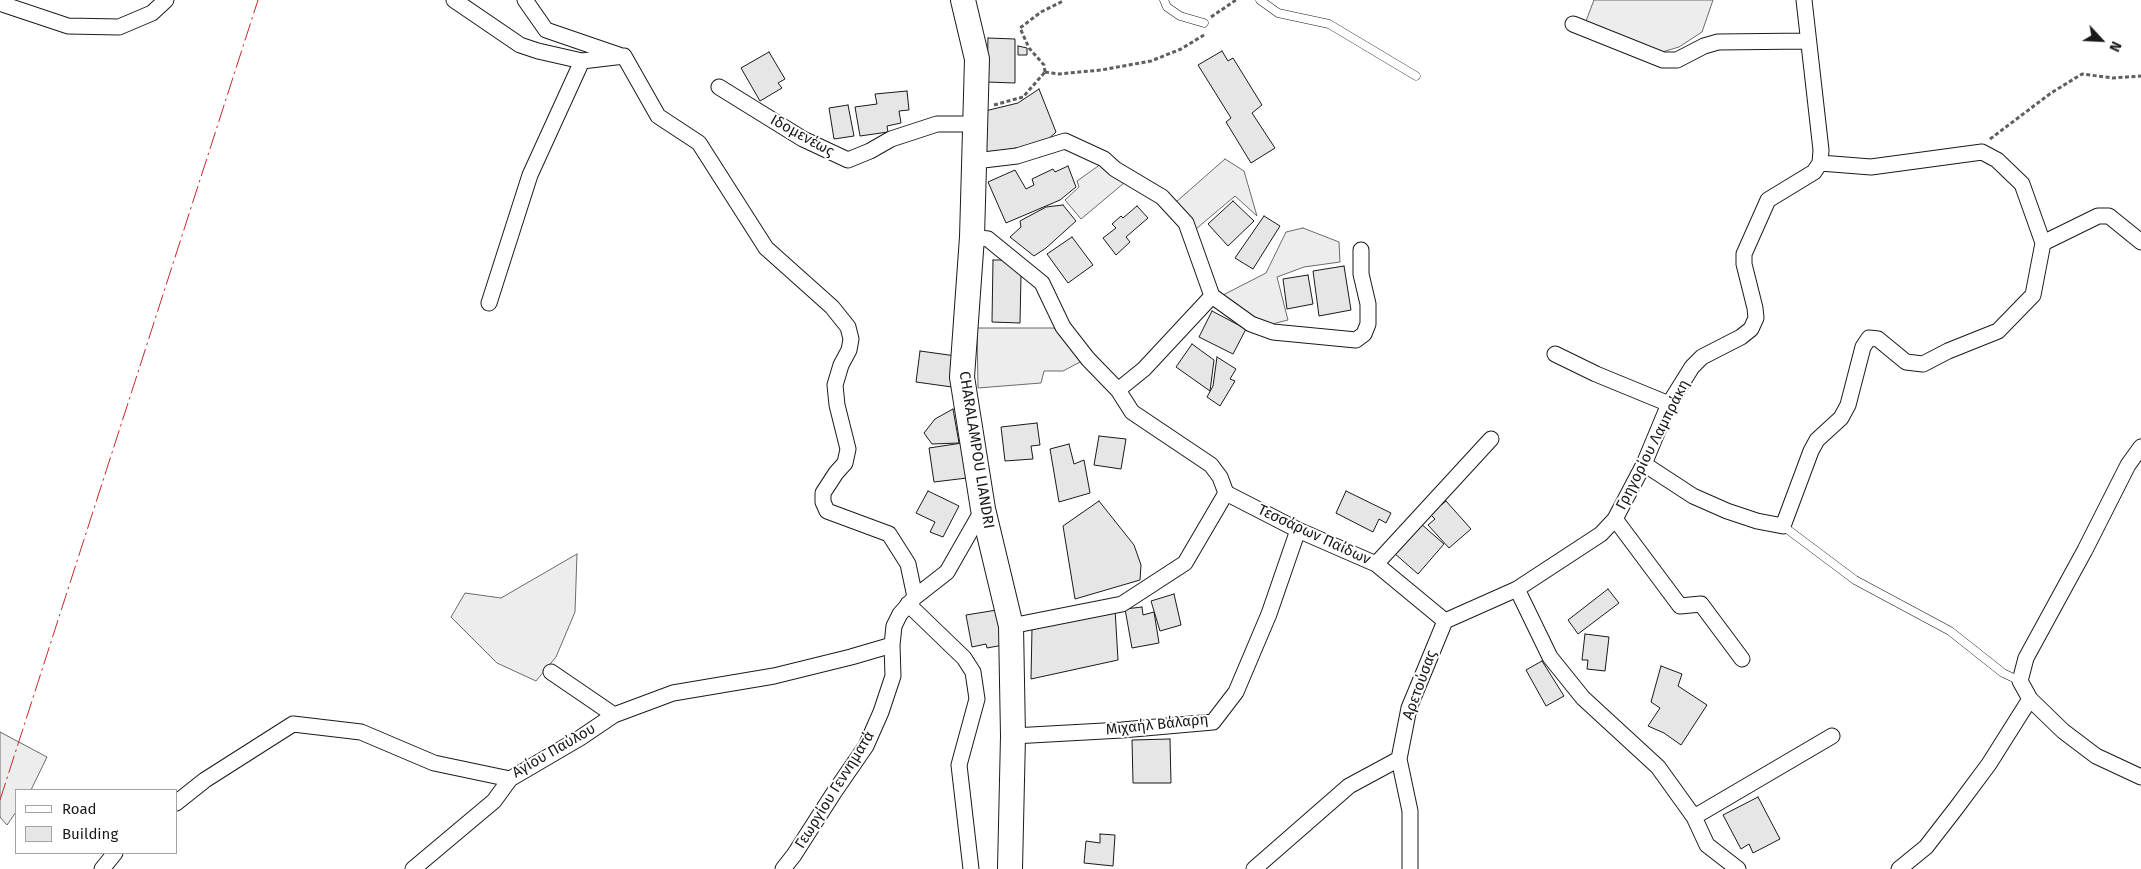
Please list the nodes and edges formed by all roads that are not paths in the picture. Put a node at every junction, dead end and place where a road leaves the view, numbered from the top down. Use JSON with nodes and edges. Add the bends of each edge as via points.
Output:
{"nodes":[{"id":1,"x":166,"y":0,"type":"edge"},
{"id":2,"x":454,"y":0,"type":"edge"},
{"id":3,"x":526,"y":0,"type":"edge"},
{"id":4,"x":963,"y":0,"type":"edge"},
{"id":5,"x":1164,"y":0,"type":"edge"},
{"id":6,"x":1260,"y":0,"type":"edge"},
{"id":7,"x":1804,"y":0,"type":"edge"},
{"id":8,"x":0,"y":2,"type":"edge"},
{"id":9,"x":1204,"y":23,"type":"road end"},
{"id":10,"x":1573,"y":24,"type":"dead end"},
{"id":11,"x":1808,"y":41,"type":"junction"},
{"id":12,"x":624,"y":56,"type":"junction"},
{"id":13,"x":582,"y":61,"type":"junction"},
{"id":14,"x":1416,"y":76,"type":"dead end"},
{"id":15,"x":719,"y":87,"type":"dead end"},
{"id":16,"x":974,"y":116,"type":"junction"},
{"id":17,"x":975,"y":161,"type":"junction"},
{"id":18,"x":1820,"y":163,"type":"junction"},
{"id":19,"x":972,"y":237,"type":"junction"},
{"id":20,"x":2141,"y":242,"type":"edge"},
{"id":21,"x":2043,"y":243,"type":"junction"},
{"id":22,"x":1361,"y":250,"type":"dead end"},
{"id":23,"x":1212,"y":296,"type":"junction"},
{"id":24,"x":489,"y":303,"type":"dead end"},
{"id":25,"x":1555,"y":354,"type":"dead end"},
{"id":26,"x":1118,"y":390,"type":"junction"},
{"id":27,"x":1669,"y":404,"type":"junction"},
{"id":28,"x":1490,"y":439,"type":"dead end"},
{"id":29,"x":2141,"y":447,"type":"edge"},
{"id":30,"x":1644,"y":464,"type":"junction"},
{"id":31,"x":1226,"y":494,"type":"junction"},
{"id":32,"x":983,"y":509,"type":"junction"},
{"id":33,"x":1615,"y":520,"type":"junction"},
{"id":34,"x":1783,"y":526,"type":"junction"},
{"id":35,"x":1298,"y":530,"type":"junction"},
{"id":36,"x":1376,"y":564,"type":"junction"},
{"id":37,"x":1517,"y":589,"type":"junction"},
{"id":38,"x":911,"y":601,"type":"junction"},
{"id":39,"x":1445,"y":621,"type":"junction"},
{"id":40,"x":1011,"y":626,"type":"junction"},
{"id":41,"x":892,"y":645,"type":"junction"},
{"id":42,"x":1742,"y":659,"type":"dead end"},
{"id":43,"x":551,"y":672,"type":"dead end"},
{"id":44,"x":2020,"y":681,"type":"junction"},
{"id":45,"x":2030,"y":699,"type":"junction"},
{"id":46,"x":614,"y":715,"type":"junction"},
{"id":47,"x":1013,"y":736,"type":"junction"},
{"id":48,"x":1832,"y":736,"type":"dead end"},
{"id":49,"x":1399,"y":759,"type":"junction"},
{"id":50,"x":2139,"y":774,"type":"edge"},
{"id":51,"x":510,"y":779,"type":"junction"},
{"id":52,"x":178,"y":801,"type":"edge"},
{"id":53,"x":1694,"y":817,"type":"junction"},
{"id":54,"x":114,"y":854,"type":"edge"},
{"id":55,"x":102,"y":869,"type":"edge"},
{"id":56,"x":413,"y":869,"type":"edge"},
{"id":57,"x":782,"y":869,"type":"edge"},
{"id":58,"x":971,"y":869,"type":"edge"},
{"id":59,"x":1010,"y":869,"type":"edge"},
{"id":60,"x":1254,"y":869,"type":"edge"},
{"id":61,"x":1410,"y":869,"type":"edge"},
{"id":62,"x":1738,"y":869,"type":"edge"},
{"id":63,"x":1899,"y":869,"type":"edge"}],
"edges":[{"from":1,"to":8,"type":"street","via":[[152,13],[119,27],[68,26]]},
{"from":2,"to":13,"type":"street","via":[[520,44]]},
{"from":3,"to":12,"type":"street","via":[[546,30]]},
{"from":4,"to":16,"type":"main road","name":"CHARALAMPOU LIANDRI","via":[[976,59]]},
{"from":5,"to":9,"type":"lane","via":[[1167,7],[1180,16]]},
{"from":6,"to":14,"type":"lane","via":[[1278,13],[1329,24]]},
{"from":7,"to":11,"type":"street"},
{"from":10,"to":11,"type":"street","via":[[1663,60],[1677,60],[1718,42]]},
{"from":11,"to":18,"type":"street"},
{"from":12,"to":13,"type":"street"},
{"from":12,"to":38,"type":"street","via":[[658,116],[699,143],[766,248],[832,307],[848,327],[850,350],[835,385],[848,449],[845,463],[824,493],[823,502],[827,511],[889,534],[908,564]]},
{"from":13,"to":24,"type":"street","via":[[530,175]]},
{"from":15,"to":16,"type":"street","name":"Ιδομενέως","via":[[803,139],[848,160],[891,139]]},
{"from":16,"to":17,"type":"main road","name":"CHARALAMPOU LIANDRI"},
{"from":17,"to":19,"type":"main road","name":"CHARALAMPOU LIANDRI"},
{"from":17,"to":23,"type":"street","via":[[1017,156],[1065,141],[1104,159],[1162,197],[1186,223]]},
{"from":18,"to":21,"type":"street","via":[[1871,166],[1982,152],[2022,184]]},
{"from":18,"to":27,"type":"street","name":"Γρηγορίου Λαμπράκη","via":[[1814,172],[1768,200],[1744,254],[1756,318],[1751,329],[1692,367]]},
{"from":19,"to":26,"type":"street","via":[[988,239],[1042,283],[1063,327]]},
{"from":19,"to":32,"type":"main road","name":"CHARALAMPOU LIANDRI","via":[[962,377]]},
{"from":20,"to":21,"type":"street","via":[[2109,216],[2098,216]]},
{"from":21,"to":34,"type":"street","via":[[2033,295],[1998,331],[1924,364],[1906,362],[1878,339],[1869,338],[1862,347],[1848,405],[1841,418],[1817,440],[1811,451]]},
{"from":22,"to":23,"type":"street","via":[[1360,274],[1368,304],[1368,324],[1364,334],[1356,340],[1273,332],[1251,324]]},
{"from":23,"to":26,"type":"street","via":[[1144,369]]},
{"from":25,"to":27,"type":"street"},
{"from":26,"to":31,"type":"street","via":[[1132,412],[1211,465]]},
{"from":27,"to":30,"type":"street","name":"Γρηγορίου Λαμπράκη"},
{"from":28,"to":36,"type":"street"},
{"from":29,"to":44,"type":"street","via":[[2128,465],[2026,658]]},
{"from":30,"to":33,"type":"street","name":"Γρηγορίου Λαμπράκη"},
{"from":30,"to":34,"type":"street","via":[[1693,496],[1742,516]]},
{"from":31,"to":35,"type":"street","name":"Τεσσάρων Παίδων"},
{"from":31,"to":40,"type":"street","via":[[1185,563],[1122,604]]},
{"from":32,"to":38,"type":"street","name":"Γεωργίου Γεννηματά","via":[[947,572]]},
{"from":32,"to":40,"type":"main road","name":"CHARALAMPOU LIANDRI"},
{"from":33,"to":37,"type":"street","name":"Γρηγορίου Λαμπράκη","via":[[1601,534]]},
{"from":33,"to":42,"type":"street","via":[[1674,600],[1680,606],[1701,604]]},
{"from":34,"to":44,"type":"lane","via":[[1855,580],[1950,631],[2004,673]]},
{"from":35,"to":36,"type":"street","name":"Τεσσάρων Παίδων"},
{"from":35,"to":47,"type":"street","name":"Μιχαήλ Βάλαρη","via":[[1269,614],[1236,692],[1213,722]]},
{"from":36,"to":39,"type":"street","name":"Τεσσάρων Παίδων"},
{"from":37,"to":39,"type":"street","name":"Γρηγορίου Λαμπράκη"},
{"from":37,"to":53,"type":"street","via":[[1550,657],[1584,698],[1658,767]]},
{"from":38,"to":41,"type":"street","name":"Γεωργίου Γεννηματά","via":[[894,626]]},
{"from":38,"to":58,"type":"street","via":[[964,658],[972,672],[978,699],[959,765]]},
{"from":39,"to":49,"type":"street","name":"Αρετούσας","via":[[1409,708]]},
{"from":40,"to":47,"type":"main road","name":"CHARALAMPOU LIANDRI"},
{"from":41,"to":46,"type":"street","name":"Αγίου Παύλου","via":[[774,676],[672,693]]},
{"from":41,"to":57,"type":"street","name":"Γεωργίου Γεννηματά","via":[[893,676],[866,746],[794,856]]},
{"from":43,"to":46,"type":"street"},
{"from":44,"to":45,"type":"street"},
{"from":45,"to":50,"type":"street","via":[[2096,756]]},
{"from":45,"to":63,"type":"street","via":[[1957,807],[1926,847]]},
{"from":46,"to":51,"type":"street","name":"Αγίου Παύλου"},
{"from":47,"to":59,"type":"main road","name":"CHARALAMPOU LIANDRI"},
{"from":48,"to":53,"type":"street"},
{"from":49,"to":60,"type":"street","via":[[1349,786]]},
{"from":49,"to":61,"type":"street","name":"Αρετούσας","via":[[1410,811]]},
{"from":51,"to":52,"type":"street","name":"Αγίου Παύλου","via":[[434,763],[361,732],[293,724]]},
{"from":51,"to":56,"type":"street","via":[[494,801]]},
{"from":53,"to":62,"type":"street","via":[[1707,845]]},
{"from":54,"to":55,"type":"street"}]}
